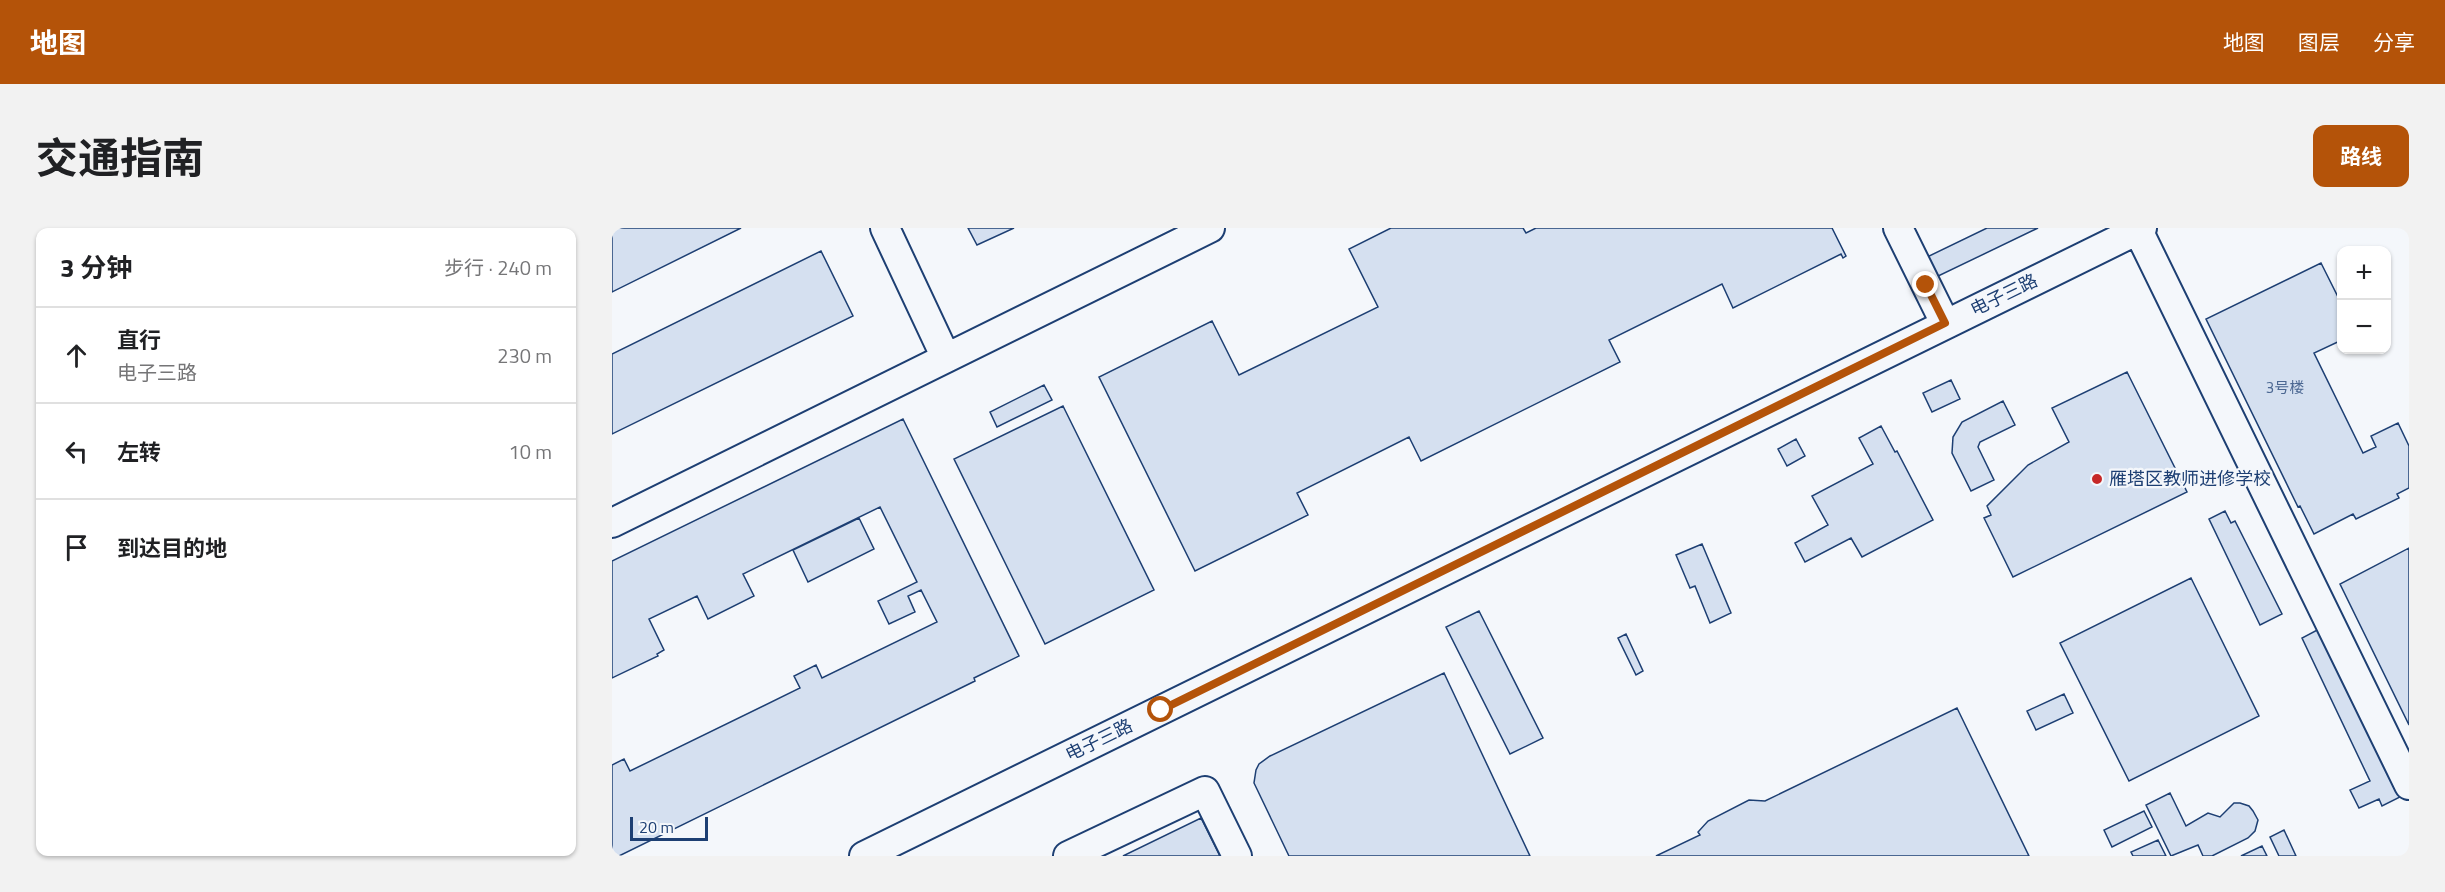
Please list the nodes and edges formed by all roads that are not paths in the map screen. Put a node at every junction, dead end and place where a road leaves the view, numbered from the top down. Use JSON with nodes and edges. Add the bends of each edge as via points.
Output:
{"nodes":[{"id":1,"x":885,"y":228,"type":"edge"},
{"id":2,"x":1210,"y":228,"type":"edge"},
{"id":3,"x":1898,"y":228,"type":"edge"},
{"id":4,"x":2140,"y":229,"type":"edge"},
{"id":5,"x":1945,"y":323,"type":"junction"},
{"id":6,"x":946,"y":358,"type":"junction"},
{"id":7,"x":612,"y":523,"type":"edge"},
{"id":8,"x":2409,"y":785,"type":"edge"},
{"id":9,"x":864,"y":856,"type":"edge"},
{"id":10,"x":1068,"y":856,"type":"edge"},
{"id":11,"x":1237,"y":856,"type":"edge"}],
"edges":[{"from":1,"to":6,"type":"street"},
{"from":2,"to":6,"type":"street"},
{"from":3,"to":5,"type":"street"},
{"from":4,"to":5,"type":"street","name":"电子三路"},
{"from":4,"to":8,"type":"street"},
{"from":5,"to":9,"type":"street","name":"电子三路"},
{"from":6,"to":7,"type":"street"},
{"from":10,"to":11,"type":"street","via":[[1205,791]]}]}
